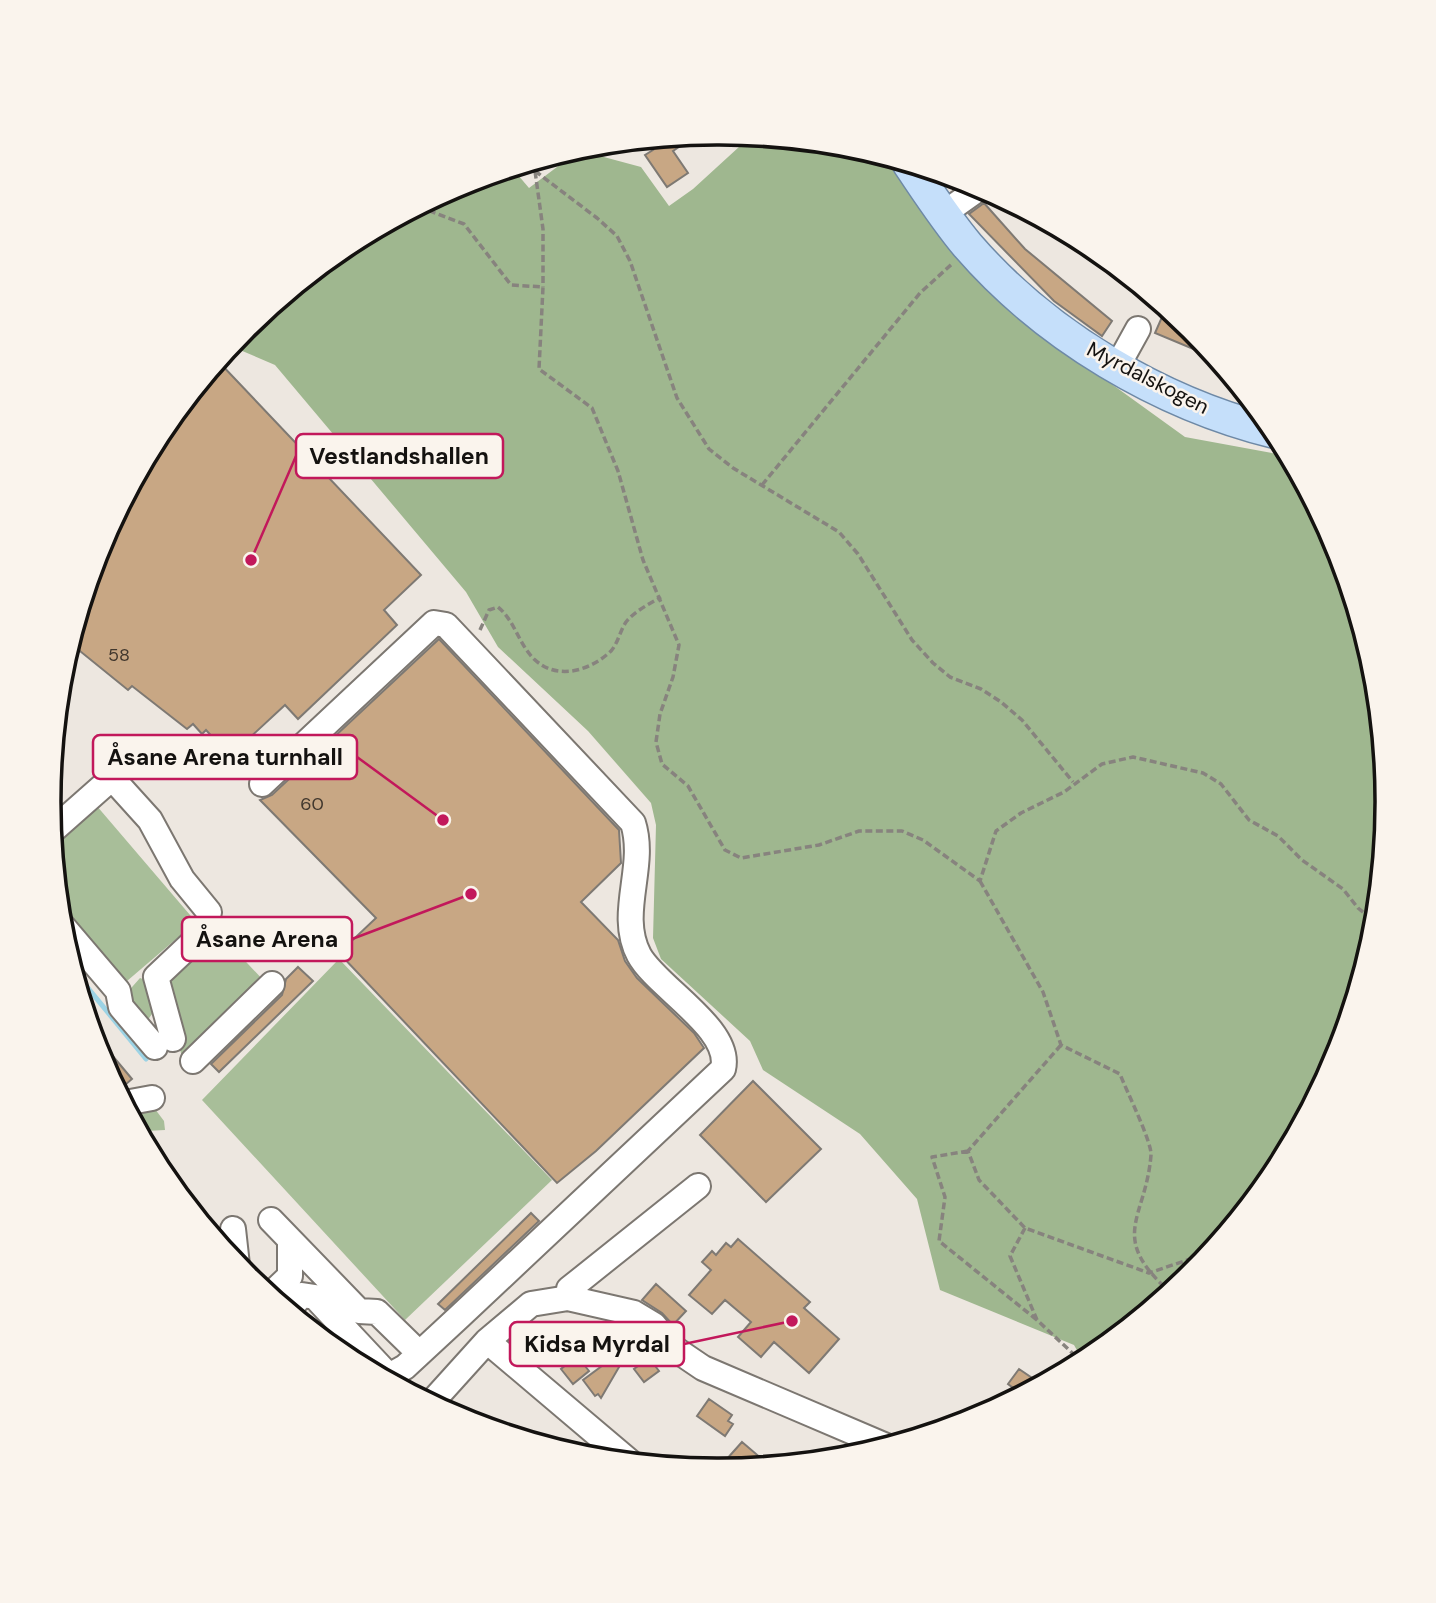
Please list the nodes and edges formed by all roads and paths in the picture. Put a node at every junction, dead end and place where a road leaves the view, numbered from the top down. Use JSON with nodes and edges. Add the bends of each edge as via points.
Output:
{"nodes":[{"id":1,"x":535,"y":171,"type":"joint"},
{"id":2,"x":917,"y":176,"type":"edge"},
{"id":3,"x":964,"y":193,"type":"edge"},
{"id":4,"x":430,"y":211,"type":"edge"},
{"id":5,"x":943,"y":214,"type":"junction"},
{"id":6,"x":970,"y":248,"type":"junction"},
{"id":7,"x":543,"y":286,"type":"junction"},
{"id":8,"x":1138,"y":330,"type":"dead end"},
{"id":9,"x":1117,"y":366,"type":"junction"},
{"id":10,"x":1256,"y":426,"type":"edge"},
{"id":11,"x":761,"y":486,"type":"junction"},
{"id":12,"x":661,"y":597,"type":"junction"},
{"id":13,"x":479,"y":632,"type":"dead end"},
{"id":14,"x":1073,"y":782,"type":"junction"},
{"id":15,"x":262,"y":784,"type":"dead end"},
{"id":16,"x":62,"y":820,"type":"edge"},
{"id":17,"x":980,"y":881,"type":"junction"},
{"id":18,"x":1365,"y":914,"type":"edge"},
{"id":19,"x":83,"y":966,"type":"edge"},
{"id":20,"x":272,"y":984,"type":"dead end"},
{"id":21,"x":1061,"y":1045,"type":"junction"},
{"id":22,"x":193,"y":1060,"type":"dead end"},
{"id":23,"x":152,"y":1098,"type":"dead end"},
{"id":24,"x":134,"y":1102,"type":"edge"},
{"id":25,"x":968,"y":1151,"type":"junction"},
{"id":26,"x":698,"y":1186,"type":"dead end"},
{"id":27,"x":271,"y":1220,"type":"dead end"},
{"id":28,"x":1025,"y":1228,"type":"junction"},
{"id":29,"x":233,"y":1229,"type":"dead end"},
{"id":30,"x":290,"y":1240,"type":"junction"},
{"id":31,"x":235,"y":1246,"type":"edge"},
{"id":32,"x":1187,"y":1261,"type":"edge"},
{"id":33,"x":1149,"y":1273,"type":"junction"},
{"id":34,"x":1162,"y":1285,"type":"edge"},
{"id":35,"x":277,"y":1288,"type":"edge"},
{"id":36,"x":568,"y":1298,"type":"junction"},
{"id":37,"x":294,"y":1303,"type":"edge"},
{"id":38,"x":1037,"y":1320,"type":"junction"},
{"id":39,"x":487,"y":1341,"type":"junction"},
{"id":40,"x":419,"y":1353,"type":"junction"},
{"id":41,"x":1073,"y":1354,"type":"edge"},
{"id":42,"x":370,"y":1358,"type":"edge"},
{"id":43,"x":395,"y":1373,"type":"edge"},
{"id":44,"x":438,"y":1395,"type":"edge"},
{"id":45,"x":872,"y":1440,"type":"edge"},
{"id":46,"x":616,"y":1450,"type":"edge"}],
"edges":[{"from":1,"to":7,"type":"path","via":[[543,229]]},
{"from":1,"to":11,"type":"path","via":[[617,236],[630,261],[677,398],[694,429],[709,449]]},
{"from":2,"to":5,"type":"main road","name":"Myrdalskogen"},
{"from":3,"to":5,"type":"street"},
{"from":4,"to":7,"type":"path","via":[[464,224],[511,285]]},
{"from":5,"to":6,"type":"main road","name":"Myrdalskogen"},
{"from":6,"to":9,"type":"main road","name":"Myrdalskogen","via":[[1029,304]]},
{"from":6,"to":11,"type":"path","via":[[919,293]]},
{"from":7,"to":12,"type":"path","via":[[539,369],[592,408],[618,471],[643,560]]},
{"from":8,"to":9,"type":"street"},
{"from":9,"to":10,"type":"main road","name":"Myrdalskogen","via":[[1202,408]]},
{"from":11,"to":14,"type":"path","via":[[839,532],[912,640],[933,663],[1015,714]]},
{"from":12,"to":13,"type":"path","via":[[626,622],[612,650],[568,673],[553,671],[535,660],[510,617],[498,607],[489,610]]},
{"from":12,"to":17,"type":"path","via":[[679,645],[656,742],[662,764],[688,786],[725,850],[741,858],[819,845],[859,831],[902,831],[923,840]]},
{"from":14,"to":17,"type":"path","via":[[1064,792],[996,831]]},
{"from":14,"to":18,"type":"path","via":[[1102,764],[1133,757],[1203,773],[1221,784],[1249,820],[1278,836],[1343,889]]},
{"from":15,"to":40,"type":"street","via":[[434,623],[446,625],[633,823],[638,865],[631,900],[631,936],[640,957],[712,1032],[723,1052],[723,1069]]},
{"from":16,"to":19,"type":"street","via":[[111,774],[150,820],[209,919],[156,978],[164,1043],[121,1007],[118,991]]},
{"from":17,"to":21,"type":"path","via":[[1043,992]]},
{"from":20,"to":22,"type":"street"},
{"from":21,"to":25,"type":"path"},
{"from":21,"to":33,"type":"path","via":[[1120,1074],[1151,1153],[1132,1233]]},
{"from":23,"to":24,"type":"street"},
{"from":25,"to":28,"type":"path","via":[[979,1180]]},
{"from":25,"to":38,"type":"path","via":[[932,1157],[945,1197],[939,1241]]},
{"from":26,"to":36,"type":"street","via":[[569,1289]]},
{"from":27,"to":30,"type":"street"},
{"from":28,"to":33,"type":"path"},
{"from":28,"to":38,"type":"path","via":[[1010,1256]]},
{"from":29,"to":31,"type":"street"},
{"from":30,"to":35,"type":"street","via":[[290,1276]]},
{"from":30,"to":40,"type":"street","via":[[359,1311],[377,1312]]},
{"from":32,"to":33,"type":"path"},
{"from":33,"to":34,"type":"path"},
{"from":36,"to":39,"type":"street","via":[[531,1304]]},
{"from":36,"to":45,"type":"street","via":[[635,1313],[703,1368]]},
{"from":37,"to":42,"type":"street","via":[[302,1295],[315,1297]]},
{"from":38,"to":41,"type":"path"},
{"from":39,"to":44,"type":"street"},
{"from":39,"to":46,"type":"street"},
{"from":40,"to":43,"type":"street"}]}
